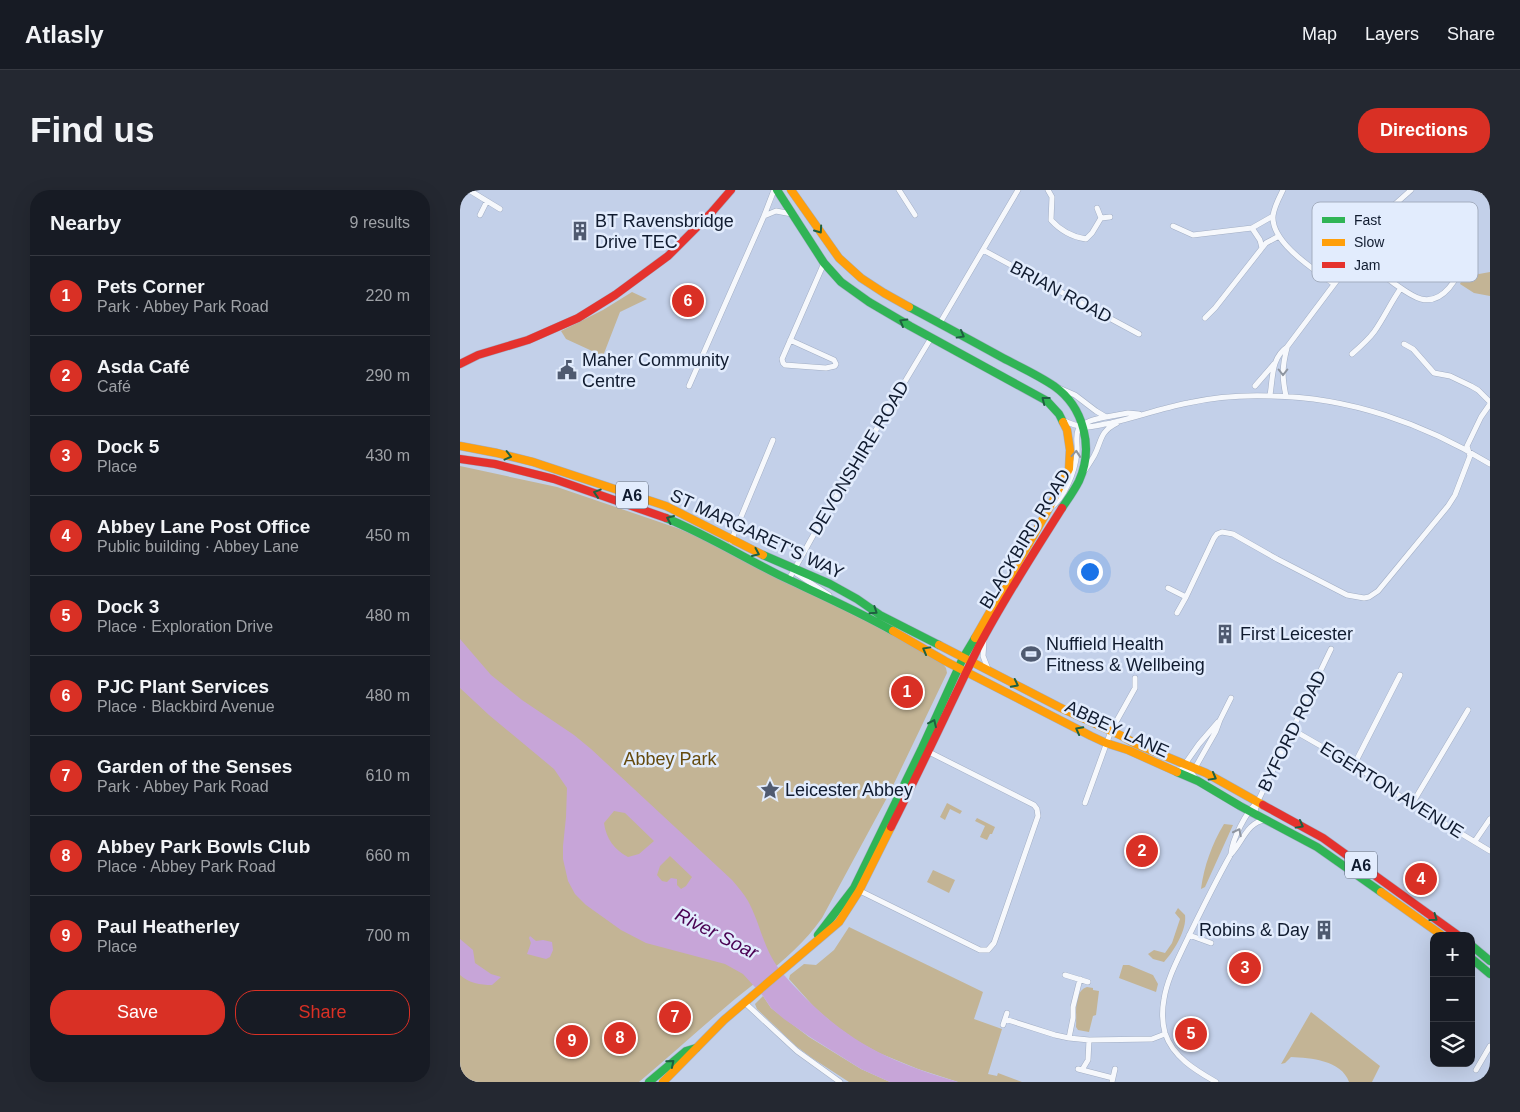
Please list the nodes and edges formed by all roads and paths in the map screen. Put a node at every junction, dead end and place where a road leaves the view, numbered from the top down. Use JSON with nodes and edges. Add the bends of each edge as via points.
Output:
{"nodes":[{"id":1,"x":469,"y":190,"type":"edge"},
{"id":2,"x":731,"y":190,"type":"edge"},
{"id":3,"x":775,"y":190,"type":"edge"},
{"id":4,"x":791,"y":190,"type":"edge"},
{"id":5,"x":899,"y":190,"type":"edge"},
{"id":6,"x":1018,"y":190,"type":"edge"},
{"id":7,"x":1048,"y":190,"type":"edge"},
{"id":8,"x":1282,"y":190,"type":"edge"},
{"id":9,"x":1411,"y":190,"type":"edge"},
{"id":10,"x":1480,"y":190,"type":"edge"},
{"id":11,"x":1490,"y":196,"type":"edge"},
{"id":12,"x":487,"y":202,"type":"junction"},
{"id":13,"x":1398,"y":202,"type":"edge"},
{"id":14,"x":1097,"y":208,"type":"dead end"},
{"id":15,"x":500,"y":209,"type":"dead end"},
{"id":16,"x":792,"y":214,"type":"junction"},
{"id":17,"x":480,"y":215,"type":"dead end"},
{"id":18,"x":915,"y":215,"type":"dead end"},
{"id":19,"x":764,"y":216,"type":"junction"},
{"id":20,"x":1273,"y":216,"type":"junction"},
{"id":21,"x":1110,"y":217,"type":"dead end"},
{"id":22,"x":1101,"y":218,"type":"junction"},
{"id":23,"x":1174,"y":226,"type":"dead end"},
{"id":24,"x":1252,"y":228,"type":"junction"},
{"id":25,"x":1279,"y":236,"type":"junction"},
{"id":26,"x":1262,"y":248,"type":"junction"},
{"id":27,"x":983,"y":250,"type":"junction"},
{"id":28,"x":824,"y":263,"type":"junction"},
{"id":29,"x":1312,"y":268,"type":"edge"},
{"id":30,"x":1331,"y":282,"type":"edge"},
{"id":31,"x":1393,"y":282,"type":"edge"},
{"id":32,"x":1453,"y":282,"type":"edge"},
{"id":33,"x":1334,"y":284,"type":"joint"},
{"id":34,"x":1401,"y":288,"type":"junction"},
{"id":35,"x":1206,"y":318,"type":"dead end"},
{"id":36,"x":940,"y":323,"type":"junction"},
{"id":37,"x":1139,"y":334,"type":"dead end"},
{"id":38,"x":931,"y":338,"type":"junction"},
{"id":39,"x":790,"y":340,"type":"junction"},
{"id":40,"x":1404,"y":344,"type":"dead end"},
{"id":41,"x":1287,"y":347,"type":"junction"},
{"id":42,"x":1352,"y":354,"type":"dead end"},
{"id":43,"x":1276,"y":362,"type":"junction"},
{"id":44,"x":460,"y":364,"type":"edge"},
{"id":45,"x":689,"y":386,"type":"dead end"},
{"id":46,"x":1054,"y":386,"type":"junction"},
{"id":47,"x":1255,"y":386,"type":"dead end"},
{"id":48,"x":1270,"y":396,"type":"junction"},
{"id":49,"x":1286,"y":396,"type":"junction"},
{"id":50,"x":1490,"y":403,"type":"edge"},
{"id":51,"x":1142,"y":414,"type":"junction"},
{"id":52,"x":1106,"y":416,"type":"junction"},
{"id":53,"x":1061,"y":418,"type":"junction"},
{"id":54,"x":1122,"y":420,"type":"junction"},
{"id":55,"x":1082,"y":426,"type":"junction"},
{"id":56,"x":773,"y":440,"type":"dead end"},
{"id":57,"x":460,"y":446,"type":"edge"},
{"id":58,"x":1468,"y":451,"type":"junction"},
{"id":59,"x":460,"y":459,"type":"edge"},
{"id":60,"x":1490,"y":464,"type":"edge"},
{"id":61,"x":1082,"y":474,"type":"junction"},
{"id":62,"x":1048,"y":510,"type":"junction"},
{"id":63,"x":729,"y":544,"type":"junction"},
{"id":64,"x":1027,"y":545,"type":"junction"},
{"id":65,"x":1036,"y":551,"type":"junction"},
{"id":66,"x":796,"y":568,"type":"junction"},
{"id":67,"x":789,"y":579,"type":"junction"},
{"id":68,"x":1168,"y":588,"type":"dead end"},
{"id":69,"x":1186,"y":596,"type":"junction"},
{"id":70,"x":839,"y":604,"type":"junction"},
{"id":71,"x":1177,"y":613,"type":"dead end"},
{"id":72,"x":984,"y":638,"type":"junction"},
{"id":73,"x":1331,"y":649,"type":"dead end"},
{"id":74,"x":963,"y":658,"type":"junction"},
{"id":75,"x":971,"y":662,"type":"junction"},
{"id":76,"x":959,"y":667,"type":"junction"},
{"id":77,"x":988,"y":670,"type":"junction"},
{"id":78,"x":967,"y":671,"type":"junction"},
{"id":79,"x":1400,"y":675,"type":"dead end"},
{"id":80,"x":1135,"y":678,"type":"dead end"},
{"id":81,"x":1231,"y":698,"type":"dead end"},
{"id":82,"x":1468,"y":710,"type":"dead end"},
{"id":83,"x":1220,"y":720,"type":"junction"},
{"id":84,"x":1293,"y":730,"type":"junction"},
{"id":85,"x":1111,"y":731,"type":"junction"},
{"id":86,"x":1106,"y":743,"type":"junction"},
{"id":87,"x":925,"y":750,"type":"junction"},
{"id":88,"x":1354,"y":765,"type":"junction"},
{"id":89,"x":1190,"y":767,"type":"junction"},
{"id":90,"x":1173,"y":771,"type":"junction"},
{"id":91,"x":1198,"y":781,"type":"junction"},
{"id":92,"x":1085,"y":803,"type":"dead end"},
{"id":93,"x":1412,"y":804,"type":"junction"},
{"id":94,"x":1253,"y":808,"type":"junction"},
{"id":95,"x":1490,"y":819,"type":"edge"},
{"id":96,"x":1268,"y":820,"type":"junction"},
{"id":97,"x":1255,"y":822,"type":"junction"},
{"id":98,"x":1475,"y":841,"type":"junction"},
{"id":99,"x":1490,"y":851,"type":"edge"},
{"id":100,"x":1231,"y":854,"type":"junction"},
{"id":101,"x":856,"y":889,"type":"junction"},
{"id":102,"x":1437,"y":932,"type":"edge"},
{"id":103,"x":1453,"y":932,"type":"edge"},
{"id":104,"x":1189,"y":935,"type":"junction"},
{"id":105,"x":1211,"y":943,"type":"dead end"},
{"id":106,"x":1475,"y":948,"type":"edge"},
{"id":107,"x":1475,"y":961,"type":"edge"},
{"id":108,"x":1490,"y":961,"type":"edge"},
{"id":109,"x":1065,"y":974,"type":"dead end"},
{"id":110,"x":1490,"y":974,"type":"edge"},
{"id":111,"x":1080,"y":979,"type":"junction"},
{"id":112,"x":1088,"y":982,"type":"dead end"},
{"id":113,"x":744,"y":1002,"type":"junction"},
{"id":114,"x":1007,"y":1013,"type":"dead end"},
{"id":115,"x":1005,"y":1019,"type":"junction"},
{"id":116,"x":1002,"y":1025,"type":"dead end"},
{"id":117,"x":1166,"y":1034,"type":"junction"},
{"id":118,"x":1069,"y":1038,"type":"junction"},
{"id":119,"x":1089,"y":1040,"type":"junction"},
{"id":120,"x":1490,"y":1046,"type":"edge"},
{"id":121,"x":1115,"y":1069,"type":"dead end"},
{"id":122,"x":1476,"y":1070,"type":"dead end"},
{"id":123,"x":663,"y":1080,"type":"edge"},
{"id":124,"x":1113,"y":1080,"type":"edge"},
{"id":125,"x":650,"y":1082,"type":"edge"},
{"id":126,"x":840,"y":1082,"type":"edge"},
{"id":127,"x":1216,"y":1082,"type":"edge"}],
"edges":[{"from":1,"to":12,"type":"street"},
{"from":2,"to":44,"type":"main road","via":[[668,256],[615,295],[578,318]]},
{"from":3,"to":16,"type":"main road","name":"BLACKBIRD ROAD"},
{"from":3,"to":19,"type":"street"},
{"from":4,"to":36,"type":"main road","name":"BLACKBIRD ROAD","one_way":true,"via":[[846,265],[884,293]]},
{"from":5,"to":18,"type":"street"},
{"from":6,"to":27,"type":"street"},
{"from":7,"to":22,"type":"street","via":[[1052,197],[1051,220],[1076,238],[1086,239]]},
{"from":8,"to":20,"type":"street"},
{"from":9,"to":13,"type":"street"},
{"from":10,"to":11,"type":"street"},
{"from":12,"to":15,"type":"street"},
{"from":12,"to":17,"type":"street"},
{"from":14,"to":22,"type":"street"},
{"from":16,"to":19,"type":"street","via":[[776,211]]},
{"from":16,"to":28,"type":"main road","name":"BLACKBIRD ROAD"},
{"from":19,"to":45,"type":"street"},
{"from":20,"to":24,"type":"street"},
{"from":20,"to":25,"type":"street"},
{"from":21,"to":22,"type":"street"},
{"from":23,"to":24,"type":"street","via":[[1193,235]]},
{"from":24,"to":26,"type":"street"},
{"from":25,"to":26,"type":"street"},
{"from":25,"to":29,"type":"street"},
{"from":26,"to":35,"type":"street"},
{"from":27,"to":36,"type":"street"},
{"from":27,"to":37,"type":"street","name":"BRIAN ROAD"},
{"from":38,"to":28,"type":"main road","name":"BLACKBIRD ROAD","one_way":true,"via":[[869,302],[841,282]]},
{"from":28,"to":39,"type":"street"},
{"from":30,"to":33,"type":"street"},
{"from":31,"to":34,"type":"street"},
{"from":32,"to":34,"type":"street","via":[[1435,299],[1422,299]]},
{"from":33,"to":41,"type":"street"},
{"from":34,"to":42,"type":"street","via":[[1368,340]]},
{"from":36,"to":38,"type":"main road"},
{"from":36,"to":46,"type":"main road","name":"BLACKBIRD ROAD","one_way":true},
{"from":53,"to":38,"type":"main road","name":"BLACKBIRD ROAD","one_way":true,"via":[[1047,400]]},
{"from":38,"to":66,"type":"street","name":"DEVONSHIRE ROAD"},
{"from":39,"to":39,"type":"street","via":[[834,360],[835,366],[786,365],[782,359]]},
{"from":40,"to":50,"type":"street","via":[[1413,349],[1434,373],[1450,376],[1478,390]]},
{"from":41,"to":43,"type":"street","via":[[1280,352]]},
{"from":41,"to":49,"type":"street","one_way":true,"via":[[1282,373]]},
{"from":43,"to":47,"type":"street"},
{"from":43,"to":48,"type":"street"},
{"from":46,"to":52,"type":"street"},
{"from":46,"to":55,"type":"main road","name":"BLACKBIRD ROAD","via":[[1077,410]]},
{"from":48,"to":49,"type":"street"},
{"from":48,"to":51,"type":"street","via":[[1208,400]]},
{"from":49,"to":58,"type":"street","via":[[1349,406],[1392,418]]},
{"from":50,"to":58,"type":"street","via":[[1473,432]]},
{"from":51,"to":52,"type":"street"},
{"from":51,"to":54,"type":"street"},
{"from":52,"to":55,"type":"street"},
{"from":53,"to":55,"type":"street","via":[[1072,425]]},
{"from":53,"to":62,"type":"main road","name":"BLACKBIRD ROAD","via":[[1069,444],[1068,469]]},
{"from":54,"to":55,"type":"street"},
{"from":54,"to":61,"type":"street","via":[[1107,428]]},
{"from":55,"to":61,"type":"main road","name":"BLACKBIRD ROAD","via":[[1086,455]]},
{"from":62,"to":55,"type":"street","name":"BLACKBIRD ROAD","one_way":true,"via":[[1055,505],[1072,477],[1077,452],[1076,436]]},
{"from":56,"to":63,"type":"street"},
{"from":57,"to":63,"type":"main road","name":"ST MARGARET'S WAY","number":"A6","one_way":true,"via":[[532,462],[647,499],[690,517]]},
{"from":58,"to":60,"type":"street"},
{"from":58,"to":69,"type":"street","via":[[1470,456],[1448,506],[1374,594],[1364,598],[1347,595],[1233,534],[1222,532],[1214,538]]},
{"from":63,"to":59,"type":"main road","name":"ST MARGARET'S WAY","number":"A6","one_way":true,"via":[[662,516],[554,479]]},
{"from":61,"to":65,"type":"main road","name":"BLACKBIRD ROAD"},
{"from":62,"to":64,"type":"main road","name":"BLACKBIRD ROAD"},
{"from":63,"to":66,"type":"main road","name":"ST MARGARET'S WAY","number":"A6","one_way":true},
{"from":63,"to":67,"type":"main road","name":"ST MARGARET'S WAY","number":"A6"},
{"from":64,"to":65,"type":"main road"},
{"from":64,"to":74,"type":"main road","name":"BLACKBIRD ROAD"},
{"from":65,"to":72,"type":"main road","name":"BLACKBIRD ROAD"},
{"from":66,"to":67,"type":"street","name":"DEVONSHIRE ROAD"},
{"from":66,"to":70,"type":"street","via":[[797,574]]},
{"from":66,"to":74,"type":"main road","name":"ST MARGARET'S WAY","number":"A6","one_way":true},
{"from":67,"to":70,"type":"main road","name":"ST MARGARET'S WAY","number":"A6"},
{"from":68,"to":69,"type":"street"},
{"from":69,"to":71,"type":"street"},
{"from":76,"to":70,"type":"main road","name":"ST MARGARET'S WAY","number":"A6","one_way":true},
{"from":72,"to":75,"type":"main road","name":"BLACKBIRD ROAD"},
{"from":72,"to":77,"type":"street","via":[[983,656]]},
{"from":73,"to":84,"type":"street","name":"BYFORD ROAD"},
{"from":74,"to":75,"type":"main road","name":"ST MARGARET'S WAY","number":"A6"},
{"from":74,"to":76,"type":"main road","name":"BLACKBIRD ROAD"},
{"from":75,"to":77,"type":"main road","name":"ABBEY LANE","number":"A6"},
{"from":75,"to":78,"type":"main road","name":"BLACKBIRD ROAD"},
{"from":76,"to":78,"type":"main road","name":"ST MARGARET'S WAY","number":"A6"},
{"from":87,"to":76,"type":"main road","name":"BLACKBIRD ROAD","one_way":true},
{"from":77,"to":85,"type":"main road","name":"ABBEY LANE","number":"A6","one_way":true},
{"from":86,"to":78,"type":"main road","name":"ABBEY LANE","number":"A6","one_way":true},
{"from":78,"to":87,"type":"main road","name":"BLACKBIRD ROAD"},
{"from":79,"to":88,"type":"street"},
{"from":80,"to":85,"type":"street","via":[[1135,688]]},
{"from":81,"to":83,"type":"street"},
{"from":82,"to":93,"type":"street"},
{"from":83,"to":89,"type":"street","via":[[1216,731]]},
{"from":83,"to":89,"type":"street","via":[[1205,736]]},
{"from":84,"to":88,"type":"street","name":"EGERTON AVENUE"},
{"from":84,"to":94,"type":"street","name":"BYFORD ROAD"},
{"from":85,"to":86,"type":"street"},
{"from":85,"to":89,"type":"main road","name":"ABBEY LANE","number":"A6"},
{"from":86,"to":90,"type":"main road","name":"ABBEY LANE","number":"A6"},
{"from":86,"to":92,"type":"street"},
{"from":87,"to":101,"type":"main road"},
{"from":87,"to":101,"type":"street","via":[[1034,805],[1038,812],[994,943],[988,950],[980,950]]},
{"from":88,"to":93,"type":"street","name":"EGERTON AVENUE"},
{"from":89,"to":90,"type":"street"},
{"from":89,"to":91,"type":"street"},
{"from":89,"to":94,"type":"main road","name":"ABBEY LANE","number":"A6","one_way":true,"via":[[1228,785]]},
{"from":90,"to":91,"type":"main road","name":"ABBEY LANE","number":"A6"},
{"from":91,"to":94,"type":"main road","name":"ABBEY LANE","number":"A6"},
{"from":93,"to":98,"type":"street","name":"EGERTON AVENUE"},
{"from":94,"to":96,"type":"main road","name":"ABBEY LANE","number":"A6"},
{"from":94,"to":97,"type":"street"},
{"from":100,"to":94,"type":"street","name":"BYFORD ROAD","one_way":true,"via":[[1231,845]]},
{"from":94,"to":103,"type":"main road","name":"ABBEY LANE","number":"A6","one_way":true,"via":[[1323,838]]},
{"from":95,"to":98,"type":"street"},
{"from":96,"to":97,"type":"street"},
{"from":96,"to":102,"type":"main road","name":"ABBEY LANE","number":"A6","via":[[1317,846]]},
{"from":97,"to":100,"type":"street"},
{"from":98,"to":99,"type":"street","name":"EGERTON AVENUE"},
{"from":100,"to":104,"type":"street"},
{"from":101,"to":113,"type":"main road","via":[[808,948]]},
{"from":104,"to":105,"type":"street"},
{"from":104,"to":117,"type":"street","via":[[1164,998],[1162,1016]]},
{"from":106,"to":108,"type":"main road"},
{"from":107,"to":110,"type":"main road"},
{"from":109,"to":111,"type":"street"},
{"from":111,"to":112,"type":"street"},
{"from":111,"to":118,"type":"street"},
{"from":113,"to":123,"type":"main road"},
{"from":113,"to":126,"type":"street","via":[[797,1052]]},
{"from":114,"to":115,"type":"street"},
{"from":115,"to":116,"type":"street"},
{"from":115,"to":118,"type":"street"},
{"from":117,"to":119,"type":"street","via":[[1152,1039]]},
{"from":117,"to":127,"type":"street","via":[[1174,1049],[1190,1066]]},
{"from":118,"to":119,"type":"street"},
{"from":119,"to":124,"type":"street","via":[[1088,1060],[1080,1070]]},
{"from":120,"to":122,"type":"street"},
{"from":121,"to":124,"type":"street"},
{"from":123,"to":125,"type":"main road"}]}
